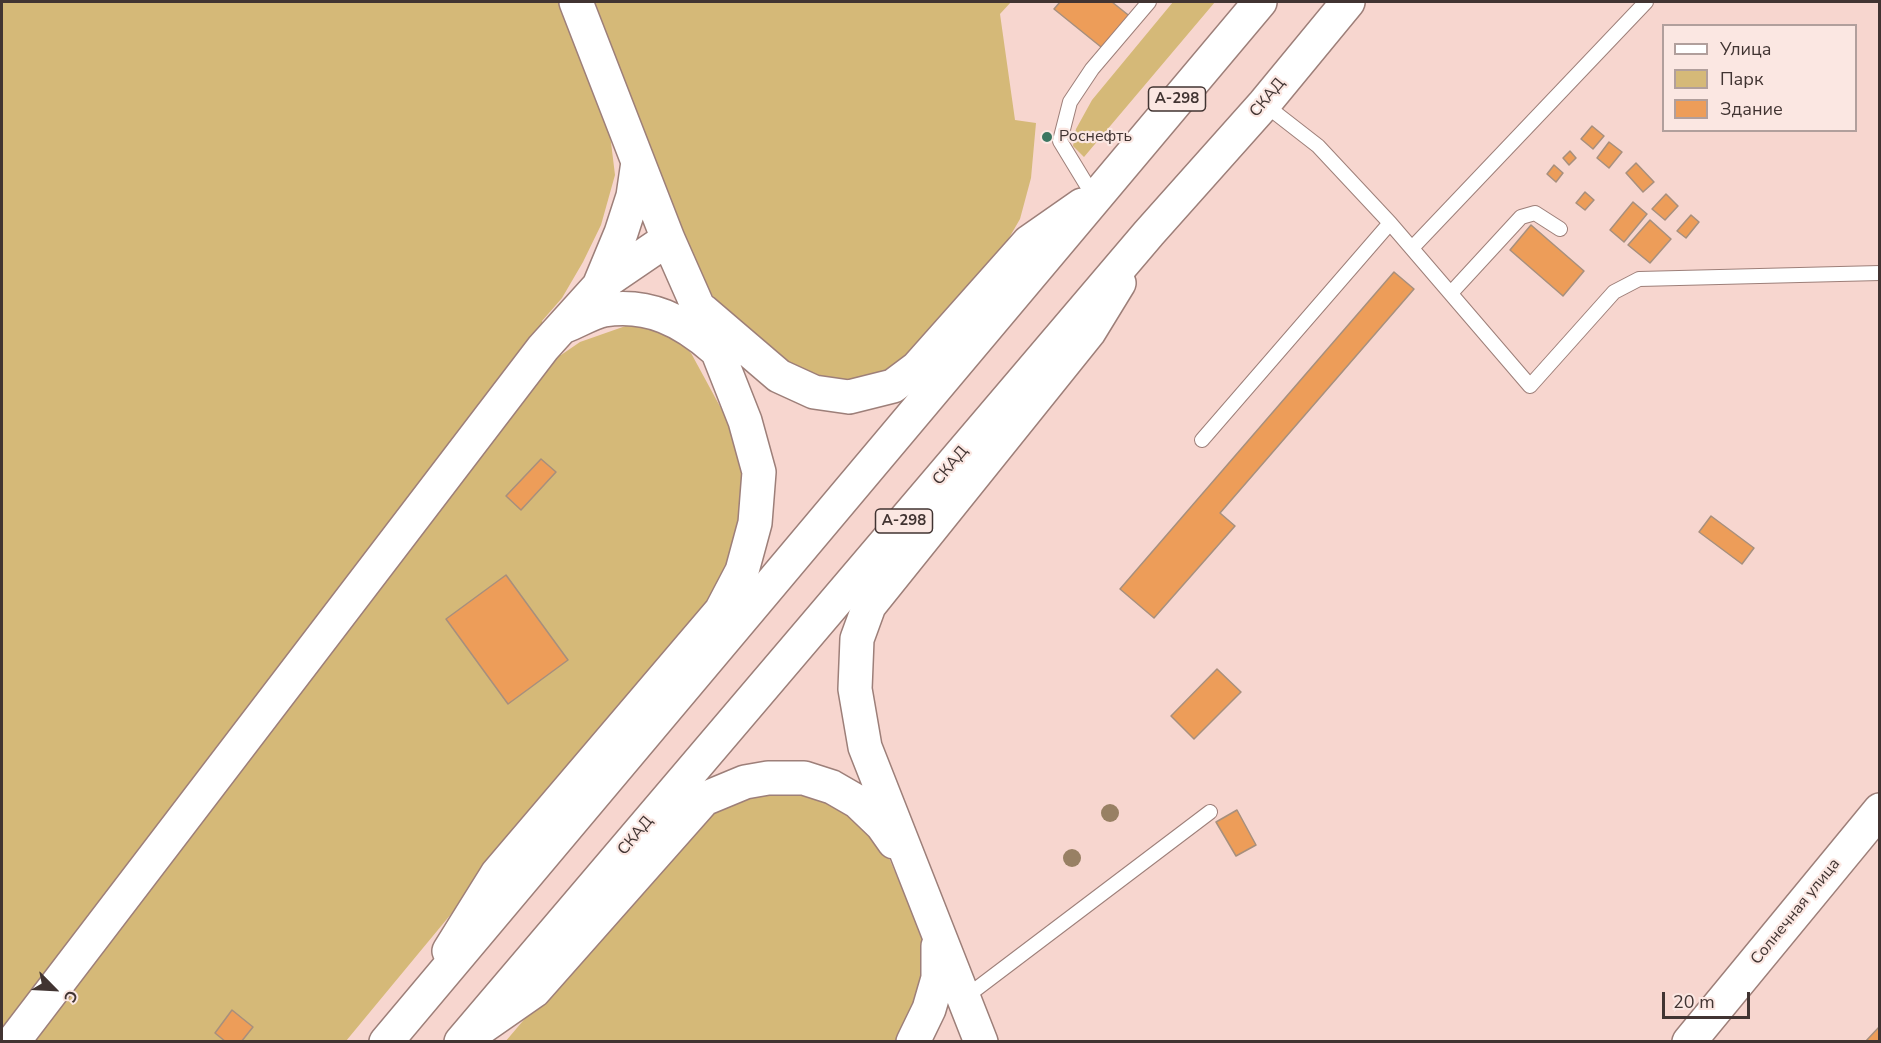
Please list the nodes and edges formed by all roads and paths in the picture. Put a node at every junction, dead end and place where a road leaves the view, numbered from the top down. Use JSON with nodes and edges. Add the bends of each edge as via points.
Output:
{"nodes":[{"id":1,"x":576,"y":2,"type":"edge"},
{"id":2,"x":1149,"y":2,"type":"edge"},
{"id":3,"x":1260,"y":2,"type":"edge"},
{"id":4,"x":1348,"y":2,"type":"edge"},
{"id":5,"x":1646,"y":2,"type":"edge"},
{"id":6,"x":1264,"y":104,"type":"junction"},
{"id":7,"x":638,"y":162,"type":"junction"},
{"id":8,"x":1094,"y":197,"type":"junction"},
{"id":9,"x":1390,"y":223,"type":"junction"},
{"id":10,"x":1560,"y":229,"type":"dead end"},
{"id":11,"x":1149,"y":233,"type":"junction"},
{"id":12,"x":668,"y":239,"type":"junction"},
{"id":13,"x":1413,"y":248,"type":"junction"},
{"id":14,"x":1880,"y":273,"type":"edge"},
{"id":15,"x":599,"y":286,"type":"junction"},
{"id":16,"x":1451,"y":293,"type":"junction"},
{"id":17,"x":697,"y":306,"type":"junction"},
{"id":18,"x":562,"y":327,"type":"junction"},
{"id":19,"x":717,"y":350,"type":"junction"},
{"id":20,"x":1202,"y":440,"type":"dead end"},
{"id":21,"x":1880,"y":810,"type":"edge"},
{"id":22,"x":1210,"y":812,"type":"dead end"},
{"id":23,"x":909,"y":863,"type":"junction"},
{"id":24,"x":938,"y":935,"type":"junction"},
{"id":25,"x":963,"y":999,"type":"junction"},
{"id":26,"x":413,"y":1010,"type":"junction"},
{"id":27,"x":13,"y":1041,"type":"edge"},
{"id":28,"x":386,"y":1041,"type":"edge"},
{"id":29,"x":462,"y":1041,"type":"edge"},
{"id":30,"x":913,"y":1041,"type":"edge"},
{"id":31,"x":981,"y":1041,"type":"edge"},
{"id":32,"x":1689,"y":1041,"type":"edge"}],
"edges":[{"from":1,"to":7,"type":"main road"},
{"from":2,"to":8,"type":"lane","via":[[1092,69],[1070,102],[1060,141]]},
{"from":3,"to":8,"type":"main road","number":"А-298"},
{"from":4,"to":6,"type":"main road","name":"СКАД","number":"А-298"},
{"from":5,"to":13,"type":"lane"},
{"from":6,"to":9,"type":"lane","via":[[1318,147]]},
{"from":6,"to":11,"type":"main road","name":"СКАД","number":"А-298"},
{"from":7,"to":12,"type":"main road"},
{"from":7,"to":15,"type":"main road","via":[[630,206]]},
{"from":8,"to":17,"type":"main road","via":[[1029,242],[917,368],[893,386],[849,397],[814,392],[779,376]]},
{"from":8,"to":26,"type":"main road","number":"А-298"},
{"from":9,"to":13,"type":"lane"},
{"from":9,"to":20,"type":"lane"},
{"from":10,"to":16,"type":"lane","via":[[1535,213],[1521,217]]},
{"from":11,"to":23,"type":"main road","via":[[1089,332],[869,606],[857,639],[855,689],[864,747]]},
{"from":11,"to":29,"type":"main road","name":"СКАД","number":"А-298"},
{"from":12,"to":15,"type":"main road"},
{"from":12,"to":17,"type":"main road"},
{"from":13,"to":16,"type":"lane"},
{"from":14,"to":16,"type":"lane","via":[[1640,279],[1614,292],[1530,386]]},
{"from":15,"to":18,"type":"main road"},
{"from":17,"to":19,"type":"main road"},
{"from":18,"to":19,"type":"main road","via":[[603,310],[638,309],[666,316],[693,330]]},
{"from":18,"to":27,"type":"main road"},
{"from":19,"to":26,"type":"main road","via":[[745,421],[759,472],[755,524],[742,571],[721,611],[497,874]]},
{"from":21,"to":32,"type":"main road","name":"Солнечная улица"},
{"from":22,"to":25,"type":"lane"},
{"from":23,"to":24,"type":"main road"},
{"from":23,"to":29,"type":"main road","via":[[882,825],[858,802],[832,787],[804,778],[746,782],[704,799],[534,991]]},
{"from":24,"to":25,"type":"main road"},
{"from":24,"to":30,"type":"main road","via":[[938,978],[929,1009]]},
{"from":25,"to":31,"type":"main road"},
{"from":26,"to":28,"type":"main road","number":"А-298"}]}
